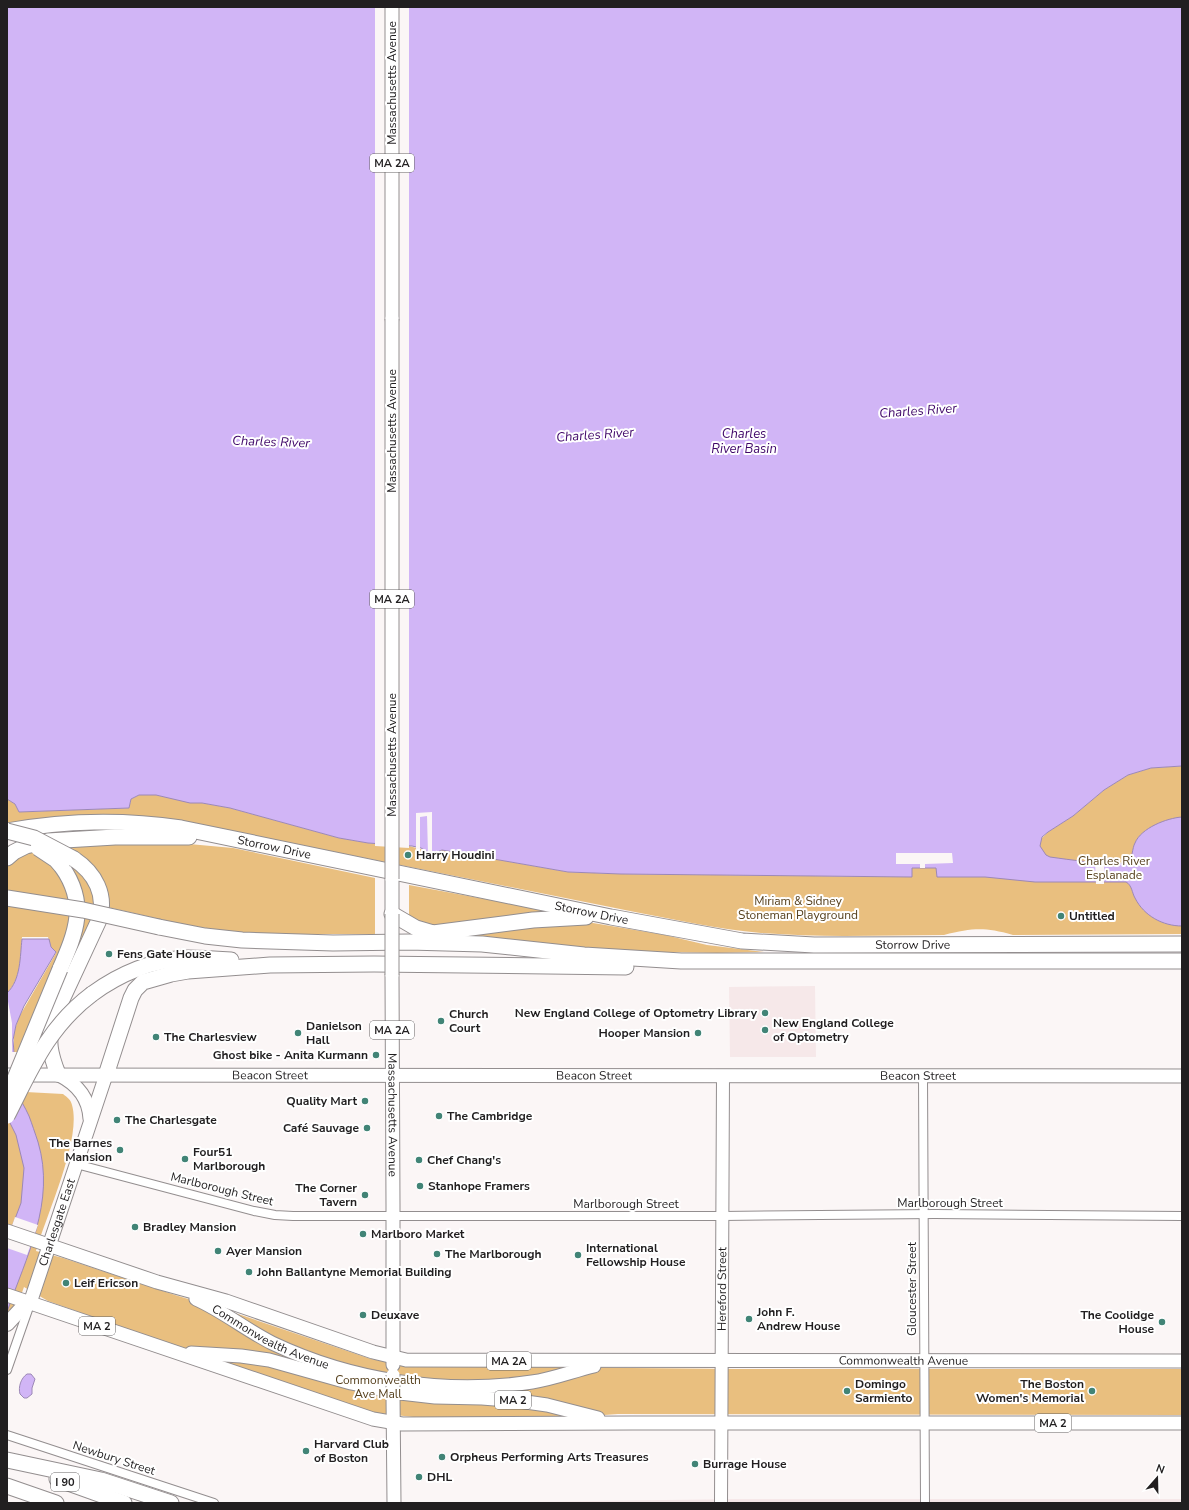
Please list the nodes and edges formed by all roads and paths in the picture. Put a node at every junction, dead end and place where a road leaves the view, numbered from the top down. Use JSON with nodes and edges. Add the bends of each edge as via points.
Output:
{"nodes":[{"id":1,"x":392,"y":7,"type":"edge"},
{"id":2,"x":7,"y":832,"type":"edge"},
{"id":3,"x":228,"y":836,"type":"junction"},
{"id":4,"x":38,"y":842,"type":"junction"},
{"id":5,"x":7,"y":846,"type":"edge"},
{"id":6,"x":7,"y":858,"type":"edge"},
{"id":7,"x":68,"y":863,"type":"junction"},
{"id":8,"x":7,"y":898,"type":"edge"},
{"id":9,"x":392,"y":914,"type":"junction"},
{"id":10,"x":612,"y":916,"type":"junction"},
{"id":11,"x":1182,"y":944,"type":"edge"},
{"id":12,"x":1182,"y":961,"type":"edge"},
{"id":13,"x":710,"y":962,"type":"junction"},
{"id":14,"x":270,"y":965,"type":"junction"},
{"id":15,"x":58,"y":1074,"type":"junction"},
{"id":16,"x":7,"y":1075,"type":"edge"},
{"id":17,"x":106,"y":1075,"type":"junction"},
{"id":18,"x":393,"y":1076,"type":"junction"},
{"id":19,"x":723,"y":1076,"type":"junction"},
{"id":20,"x":923,"y":1076,"type":"junction"},
{"id":21,"x":1182,"y":1076,"type":"edge"},
{"id":22,"x":7,"y":1098,"type":"edge"},
{"id":23,"x":7,"y":1116,"type":"edge"},
{"id":24,"x":90,"y":1121,"type":"junction"},
{"id":25,"x":76,"y":1164,"type":"junction"},
{"id":26,"x":924,"y":1214,"type":"junction"},
{"id":27,"x":393,"y":1215,"type":"junction"},
{"id":28,"x":722,"y":1216,"type":"junction"},
{"id":29,"x":1182,"y":1216,"type":"edge"},
{"id":30,"x":7,"y":1232,"type":"edge"},
{"id":31,"x":49,"y":1245,"type":"junction"},
{"id":32,"x":157,"y":1282,"type":"junction"},
{"id":33,"x":10,"y":1296,"type":"edge"},
{"id":34,"x":30,"y":1303,"type":"junction"},
{"id":35,"x":10,"y":1321,"type":"edge"},
{"id":36,"x":163,"y":1348,"type":"junction"},
{"id":37,"x":393,"y":1358,"type":"junction"},
{"id":38,"x":625,"y":1361,"type":"junction"},
{"id":39,"x":924,"y":1361,"type":"junction"},
{"id":40,"x":1182,"y":1361,"type":"edge"},
{"id":41,"x":722,"y":1362,"type":"junction"},
{"id":42,"x":7,"y":1370,"type":"edge"},
{"id":43,"x":393,"y":1423,"type":"junction"},
{"id":44,"x":632,"y":1423,"type":"junction"},
{"id":45,"x":722,"y":1423,"type":"junction"},
{"id":46,"x":1182,"y":1423,"type":"edge"},
{"id":47,"x":924,"y":1424,"type":"junction"},
{"id":48,"x":7,"y":1435,"type":"edge"},
{"id":49,"x":7,"y":1461,"type":"edge"},
{"id":50,"x":7,"y":1486,"type":"edge"},
{"id":51,"x":56,"y":1503,"type":"edge"},
{"id":52,"x":124,"y":1503,"type":"edge"},
{"id":53,"x":171,"y":1503,"type":"edge"},
{"id":54,"x":214,"y":1503,"type":"edge"},
{"id":55,"x":394,"y":1503,"type":"edge"},
{"id":56,"x":721,"y":1503,"type":"edge"},
{"id":57,"x":924,"y":1503,"type":"edge"}],
"edges":[{"from":1,"to":9,"type":"main road","name":"Massachusetts Avenue","number":"MA 2A","bridge":true},
{"from":2,"to":3,"type":"highway","name":"Storrow Drive","via":[[59,823],[108,821],[161,825]]},
{"from":2,"to":7,"type":"highway","bridge":true,"via":[[41,849],[56,860]]},
{"from":3,"to":4,"type":"highway","via":[[115,837]]},
{"from":3,"to":10,"type":"highway","name":"Storrow Drive"},
{"from":4,"to":5,"type":"highway","via":[[20,842]]},
{"from":4,"to":6,"type":"highway","via":[[20,848]]},
{"from":7,"to":15,"type":"highway","via":[[88,871],[98,884],[101,910],[99,920],[53,1019],[49,1042],[50,1054]]},
{"from":7,"to":22,"type":"highway","bridge":true,"via":[[77,900],[78,916],[74,936]]},
{"from":8,"to":13,"type":"highway","name":"Storrow Drive","bridge":true,"via":[[83,910],[205,936],[242,940],[482,944],[584,955]]},
{"from":9,"to":10,"type":"highway","via":[[430,933],[550,919]]},
{"from":9,"to":18,"type":"main road","name":"Massachusetts Avenue","number":"MA 2A","bridge":true},
{"from":10,"to":11,"type":"highway","name":"Storrow Drive","via":[[760,943]]},
{"from":12,"to":13,"type":"highway","name":"Storrow Drive"},
{"from":13,"to":14,"type":"highway","via":[[661,967]]},
{"from":14,"to":17,"type":"highway","via":[[181,972],[143,982],[131,998]]},
{"from":14,"to":23,"type":"highway","bridge":true,"via":[[202,958],[172,960],[114,980],[92,994],[69,1014],[51,1035]]},
{"from":15,"to":16,"type":"main road","name":"Beacon Street"},
{"from":15,"to":17,"type":"main road","name":"Beacon Street"},
{"from":15,"to":24,"type":"main road","via":[[79,1088],[86,1100]]},
{"from":17,"to":18,"type":"main road","name":"Beacon Street"},
{"from":17,"to":24,"type":"main road","name":"Charlesgate East"},
{"from":18,"to":19,"type":"main road","name":"Beacon Street"},
{"from":18,"to":27,"type":"main road","name":"Massachusetts Avenue","number":"MA 2A"},
{"from":19,"to":20,"type":"main road","name":"Beacon Street"},
{"from":19,"to":28,"type":"main road","name":"Hereford Street"},
{"from":20,"to":21,"type":"main road","name":"Beacon Street"},
{"from":20,"to":26,"type":"street","name":"Gloucester Street"},
{"from":24,"to":25,"type":"main road","name":"Charlesgate East"},
{"from":25,"to":27,"type":"street","name":"Marlborough Street","via":[[275,1215]]},
{"from":25,"to":31,"type":"main road","name":"Charlesgate East"},
{"from":26,"to":28,"type":"street","name":"Marlborough Street"},
{"from":26,"to":29,"type":"street","name":"Marlborough Street"},
{"from":26,"to":39,"type":"street","name":"Gloucester Street"},
{"from":27,"to":28,"type":"street","name":"Marlborough Street"},
{"from":27,"to":37,"type":"main road","name":"Massachusetts Avenue","number":"MA 2A"},
{"from":28,"to":41,"type":"main road","name":"Hereford Street"},
{"from":30,"to":31,"type":"main road","name":"Commonwealth Avenue","number":"MA 2"},
{"from":31,"to":32,"type":"main road","name":"Commonwealth Avenue","number":"MA 2"},
{"from":31,"to":34,"type":"main road","name":"Charlesgate East"},
{"from":32,"to":37,"type":"main road","name":"Commonwealth Avenue","via":[[236,1305]]},
{"from":32,"to":38,"type":"main road","name":"Commonwealth Avenue","number":"MA 2","via":[[200,1300],[256,1335],[298,1355],[333,1367],[384,1379],[441,1386],[496,1386],[542,1380]]},
{"from":33,"to":34,"type":"main road","name":"Commonwealth Avenue","number":"MA 2"},
{"from":34,"to":35,"type":"highway"},
{"from":34,"to":36,"type":"main road","name":"Commonwealth Avenue","number":"MA 2"},
{"from":34,"to":42,"type":"street","name":"Charlesgate East"},
{"from":36,"to":43,"type":"main road","name":"Commonwealth Avenue","via":[[373,1419]]},
{"from":36,"to":44,"type":"main road","name":"Commonwealth Avenue","number":"MA 2","via":[[259,1358],[351,1383],[400,1393],[524,1401],[597,1418]]},
{"from":37,"to":38,"type":"main road","name":"Commonwealth Avenue","number":"MA 2A","via":[[416,1361]]},
{"from":37,"to":43,"type":"main road","name":"Massachusetts Avenue","number":"MA 2A","bridge":true},
{"from":38,"to":41,"type":"main road","name":"Commonwealth Avenue","number":"MA 2"},
{"from":39,"to":40,"type":"main road","name":"Commonwealth Avenue","number":"MA 2"},
{"from":39,"to":41,"type":"main road","name":"Commonwealth Avenue","number":"MA 2"},
{"from":39,"to":47,"type":"street","name":"Gloucester Street"},
{"from":41,"to":45,"type":"main road","name":"Hereford Street"},
{"from":43,"to":44,"type":"main road","name":"Commonwealth Avenue"},
{"from":43,"to":55,"type":"main road","name":"Massachusetts Avenue"},
{"from":44,"to":45,"type":"main road","name":"Commonwealth Avenue","number":"MA 2"},
{"from":45,"to":47,"type":"main road","name":"Commonwealth Avenue","number":"MA 2"},
{"from":45,"to":56,"type":"main road","name":"Hereford Street"},
{"from":46,"to":47,"type":"main road","name":"Commonwealth Avenue","number":"MA 2"},
{"from":47,"to":57,"type":"street","name":"Gloucester Street"},
{"from":48,"to":54,"type":"street","name":"Newbury Street"},
{"from":49,"to":52,"type":"highway","number":"I 90"},
{"from":49,"to":53,"type":"highway","via":[[101,1480]]},
{"from":50,"to":51,"type":"highway","number":"I 90"}]}
